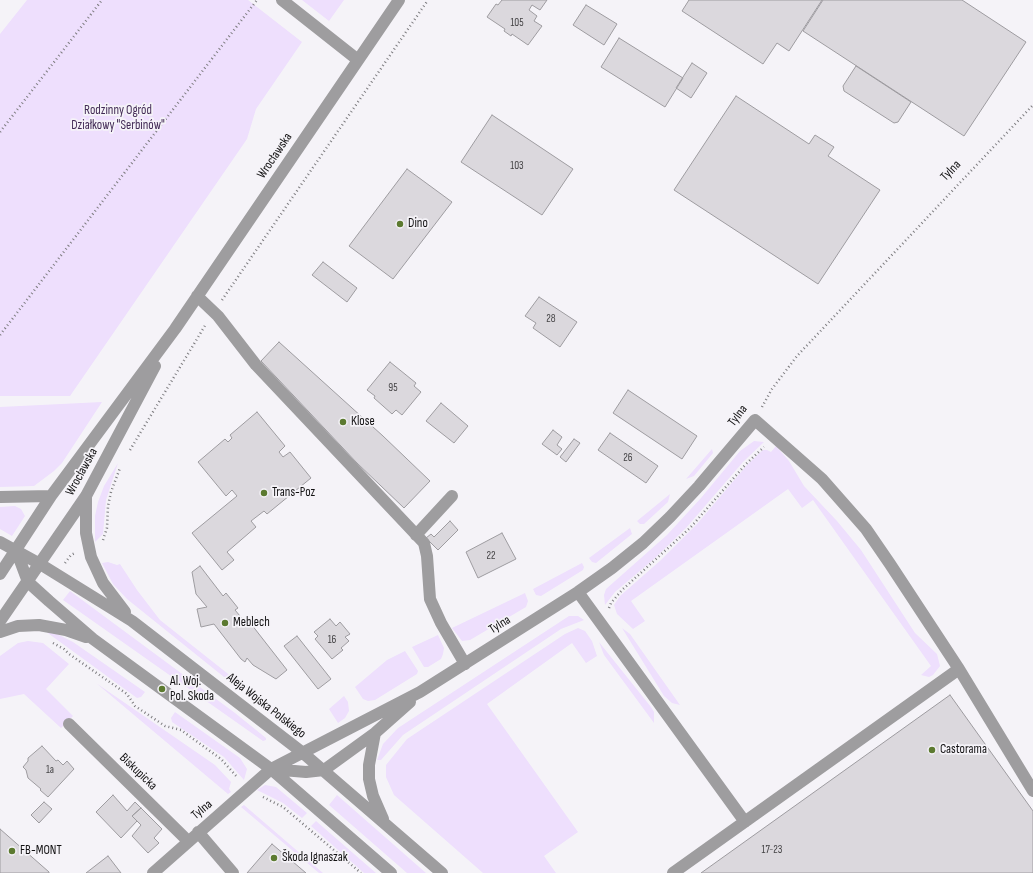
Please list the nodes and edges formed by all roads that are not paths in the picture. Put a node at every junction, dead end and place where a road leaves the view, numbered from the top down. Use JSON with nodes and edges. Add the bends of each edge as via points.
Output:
{"nodes":[{"id":1,"x":282,"y":0,"type":"edge"},
{"id":2,"x":398,"y":0,"type":"edge"},
{"id":3,"x":358,"y":60,"type":"junction"},
{"id":4,"x":197,"y":296,"type":"junction"},
{"id":5,"x":175,"y":329,"type":"junction"},
{"id":6,"x":51,"y":496,"type":"junction"},
{"id":7,"x":86,"y":496,"type":"junction"},
{"id":8,"x":452,"y":496,"type":"dead end"},
{"id":9,"x":0,"y":497,"type":"edge"},
{"id":10,"x":416,"y":535,"type":"junction"},
{"id":11,"x":0,"y":542,"type":"edge"},
{"id":12,"x":16,"y":550,"type":"junction"},
{"id":13,"x":40,"y":564,"type":"junction"},
{"id":14,"x":0,"y":574,"type":"edge"},
{"id":15,"x":28,"y":582,"type":"junction"},
{"id":16,"x":578,"y":592,"type":"junction"},
{"id":17,"x":0,"y":621,"type":"edge"},
{"id":18,"x":132,"y":621,"type":"junction"},
{"id":19,"x":0,"y":632,"type":"edge"},
{"id":20,"x":93,"y":639,"type":"junction"},
{"id":21,"x":465,"y":664,"type":"junction"},
{"id":22,"x":959,"y":669,"type":"junction"},
{"id":23,"x":420,"y":692,"type":"junction"},
{"id":24,"x":69,"y":724,"type":"dead end"},
{"id":25,"x":375,"y":733,"type":"junction"},
{"id":26,"x":303,"y":753,"type":"junction"},
{"id":27,"x":271,"y":769,"type":"junction"},
{"id":28,"x":324,"y":770,"type":"junction"},
{"id":29,"x":1033,"y":791,"type":"edge"},
{"id":30,"x":384,"y":822,"type":"junction"},
{"id":31,"x":745,"y":822,"type":"junction"},
{"id":32,"x":198,"y":832,"type":"junction"},
{"id":33,"x":188,"y":841,"type":"junction"},
{"id":34,"x":153,"y":873,"type":"edge"},
{"id":35,"x":232,"y":873,"type":"edge"},
{"id":36,"x":391,"y":873,"type":"edge"},
{"id":37,"x":442,"y":873,"type":"edge"},
{"id":38,"x":673,"y":873,"type":"edge"}],
"edges":[{"from":1,"to":3,"type":"street"},
{"from":2,"to":3,"type":"street","name":"Wrocławska"},
{"from":3,"to":4,"type":"street","name":"Wrocławska"},
{"from":4,"to":5,"type":"street","name":"Wrocławska"},
{"from":4,"to":10,"type":"street","via":[[218,316],[256,365]]},
{"from":5,"to":6,"type":"street","name":"Wrocławska"},
{"from":5,"to":7,"type":"street","name":"Wrocławska"},
{"from":6,"to":9,"type":"street"},
{"from":6,"to":12,"type":"street","name":"Wrocławska"},
{"from":7,"to":13,"type":"street","name":"Wrocławska"},
{"from":7,"to":18,"type":"street","via":[[86,533],[93,563],[113,598]]},
{"from":8,"to":10,"type":"street"},
{"from":10,"to":21,"type":"street","via":[[424,544],[428,556],[430,599],[435,614]]},
{"from":11,"to":12,"type":"street","name":"Aleja Wojska Polskiego"},
{"from":12,"to":13,"type":"street","name":"Aleja Wojska Polskiego"},
{"from":12,"to":14,"type":"street","name":"Wrocławska"},
{"from":12,"to":15,"type":"street"},
{"from":13,"to":15,"type":"street","name":"Wrocławska"},
{"from":13,"to":18,"type":"street","name":"Aleja Wojska Polskiego"},
{"from":15,"to":17,"type":"street","name":"Wrocławska"},
{"from":15,"to":20,"type":"street"},
{"from":16,"to":21,"type":"street","name":"Tylna"},
{"from":16,"to":22,"type":"street","name":"Tylna","via":[[642,543],[670,517],[755,420],[822,479],[852,512],[890,564]]},
{"from":16,"to":31,"type":"street"},
{"from":18,"to":26,"type":"street","name":"Aleja Wojska Polskiego"},
{"from":19,"to":20,"type":"street","via":[[18,626],[39,625]]},
{"from":20,"to":27,"type":"street"},
{"from":21,"to":23,"type":"street","name":"Tylna"},
{"from":22,"to":29,"type":"street"},
{"from":22,"to":31,"type":"street"},
{"from":23,"to":25,"type":"street","name":"Tylna"},
{"from":23,"to":26,"type":"street","name":"Tylna"},
{"from":24,"to":33,"type":"street","name":"Biskupicka"},
{"from":25,"to":28,"type":"street","name":"Tylna"},
{"from":25,"to":30,"type":"street","via":[[369,779]]},
{"from":26,"to":27,"type":"street","name":"Tylna"},
{"from":26,"to":28,"type":"street","name":"Aleja Wojska Polskiego"},
{"from":27,"to":28,"type":"street","via":[[306,772]]},
{"from":27,"to":32,"type":"street","name":"Tylna"},
{"from":27,"to":36,"type":"street"},
{"from":28,"to":30,"type":"street","name":"Aleja Wojska Polskiego"},
{"from":30,"to":37,"type":"street","name":"Aleja Wojska Polskiego"},
{"from":31,"to":38,"type":"street"},
{"from":32,"to":33,"type":"street","name":"Tylna"},
{"from":32,"to":35,"type":"street"},
{"from":33,"to":34,"type":"street","name":"Tylna"}]}
